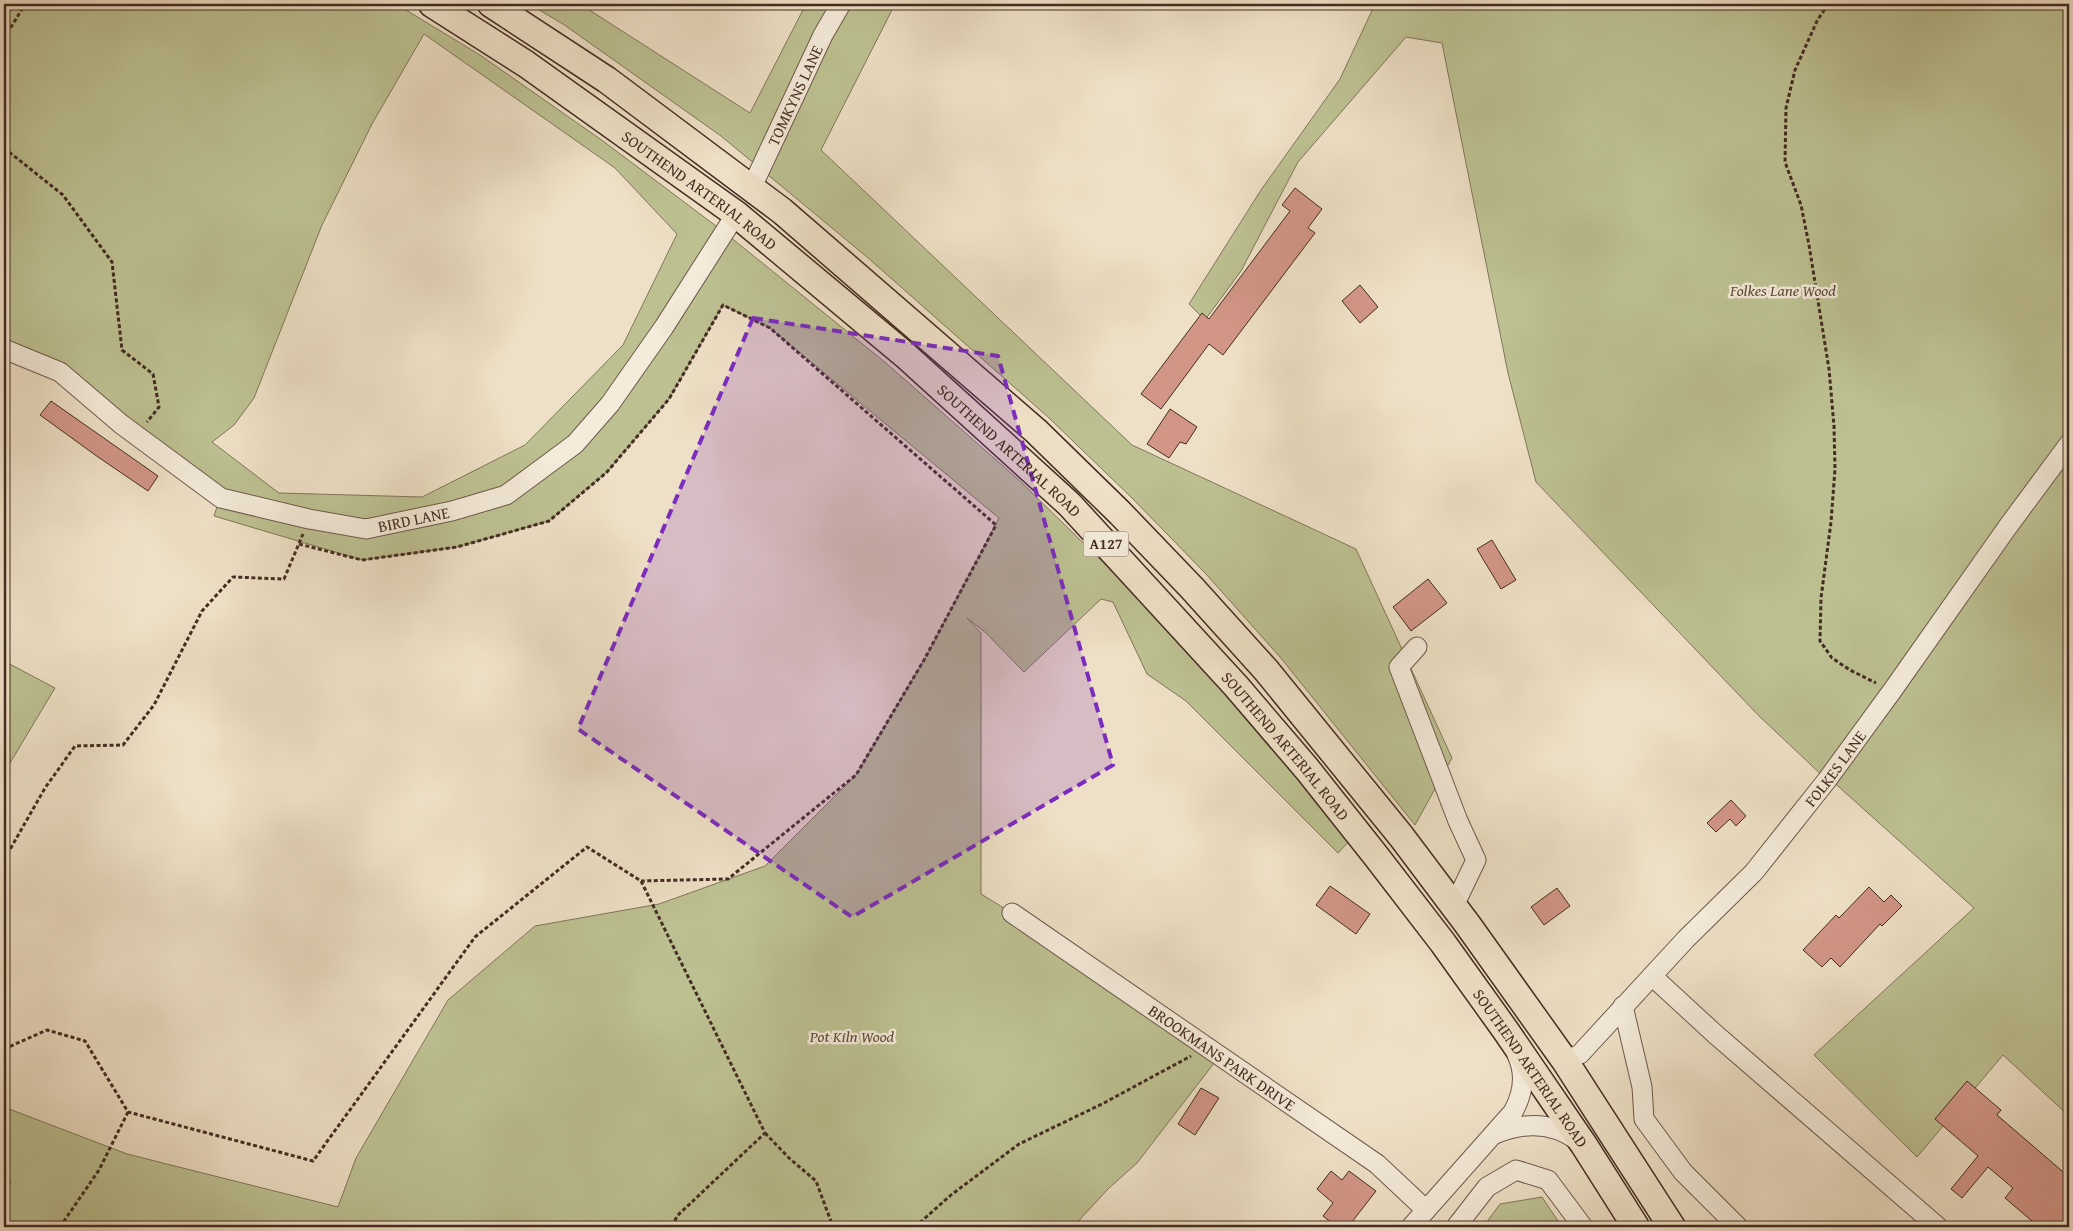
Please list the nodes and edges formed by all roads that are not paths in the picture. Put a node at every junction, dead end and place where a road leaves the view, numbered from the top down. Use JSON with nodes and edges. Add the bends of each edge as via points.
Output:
{"nodes":[{"id":1,"x":432,"y":4,"type":"edge"},
{"id":2,"x":491,"y":4,"type":"edge"},
{"id":3,"x":841,"y":4,"type":"edge"},
{"id":4,"x":752,"y":188,"type":"junction"},
{"id":5,"x":736,"y":214,"type":"junction"},
{"id":6,"x":5,"y":354,"type":"edge"},
{"id":7,"x":2069,"y":444,"type":"edge"},
{"id":8,"x":1417,"y":647,"type":"dead end"},
{"id":9,"x":1454,"y":906,"type":"junction"},
{"id":10,"x":1012,"y":913,"type":"dead end"},
{"id":11,"x":1652,"y":976,"type":"junction"},
{"id":12,"x":1623,"y":1006,"type":"junction"},
{"id":13,"x":1506,"y":1031,"type":"junction"},
{"id":14,"x":1565,"y":1062,"type":"junction"},
{"id":15,"x":1495,"y":1134,"type":"junction"},
{"id":16,"x":1584,"y":1145,"type":"junction"},
{"id":17,"x":1426,"y":1210,"type":"junction"},
{"id":18,"x":1411,"y":1227,"type":"edge"},
{"id":19,"x":1456,"y":1227,"type":"edge"},
{"id":20,"x":1583,"y":1227,"type":"edge"},
{"id":21,"x":1636,"y":1227,"type":"edge"},
{"id":22,"x":1672,"y":1227,"type":"edge"},
{"id":23,"x":1738,"y":1227,"type":"edge"},
{"id":24,"x":1938,"y":1227,"type":"edge"}],
"edges":[{"from":1,"to":5,"type":"highway","name":"SOUTHEND ARTERIAL ROAD","number":"A127","via":[[526,64]]},
{"from":2,"to":4,"type":"highway","name":"SOUTHEND ARTERIAL ROAD","number":"A127","via":[[607,80]]},
{"from":3,"to":4,"type":"street","name":"TOMKYNS LANE","via":[[823,35]]},
{"from":4,"to":9,"type":"highway","name":"SOUTHEND ARTERIAL ROAD","number":"A127","via":[[1036,431],[1120,513],[1266,670]]},
{"from":5,"to":6,"type":"street","name":"BIRD LANE","via":[[664,327],[610,404],[575,444],[506,495],[452,511],[366,529],[221,498],[137,436],[60,372]]},
{"from":5,"to":13,"type":"highway","name":"SOUTHEND ARTERIAL ROAD","number":"A127","via":[[904,355],[1069,504],[1236,686],[1307,769]]},
{"from":7,"to":11,"type":"street","name":"FOLKES LANE","via":[[1827,780],[1754,872]]},
{"from":8,"to":9,"type":"street","via":[[1399,668],[1476,860]]},
{"from":9,"to":14,"type":"highway","name":"SOUTHEND ARTERIAL ROAD","number":"A127"},
{"from":10,"to":17,"type":"street","name":"BROOKMANS PARK DRIVE","via":[[1377,1164]]},
{"from":11,"to":12,"type":"street","name":"FOLKES LANE"},
{"from":11,"to":24,"type":"street"},
{"from":12,"to":14,"type":"street","name":"FOLKES LANE","via":[[1580,1054]]},
{"from":12,"to":23,"type":"street","via":[[1642,1087],[1644,1119],[1683,1172]]},
{"from":13,"to":15,"type":"street","via":[[1520,1061],[1523,1082],[1518,1103]]},
{"from":13,"to":16,"type":"highway","name":"SOUTHEND ARTERIAL ROAD","number":"A127"},
{"from":14,"to":22,"type":"highway","name":"SOUTHEND ARTERIAL ROAD","number":"A127"},
{"from":15,"to":16,"type":"street","via":[[1517,1126],[1541,1125],[1557,1129]]},
{"from":15,"to":17,"type":"street"},
{"from":16,"to":21,"type":"highway","name":"SOUTHEND ARTERIAL ROAD","number":"A127"},
{"from":17,"to":18,"type":"street"},
{"from":19,"to":20,"type":"street","via":[[1486,1187],[1516,1170],[1548,1180]]}]}
